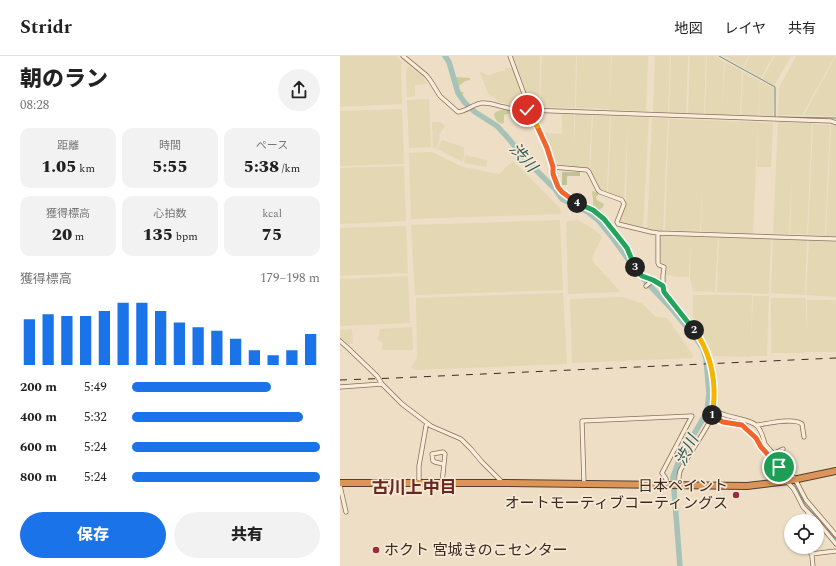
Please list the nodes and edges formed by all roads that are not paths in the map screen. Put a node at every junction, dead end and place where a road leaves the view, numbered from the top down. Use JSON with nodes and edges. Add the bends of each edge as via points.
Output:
{"nodes":[{"id":1,"x":404,"y":56,"type":"edge"},
{"id":2,"x":510,"y":56,"type":"edge"},
{"id":3,"x":530,"y":110,"type":"junction"},
{"id":4,"x":836,"y":123,"type":"edge"},
{"id":5,"x":553,"y":167,"type":"junction"},
{"id":6,"x":658,"y":233,"type":"junction"},
{"id":7,"x":836,"y":239,"type":"edge"},
{"id":8,"x":653,"y":280,"type":"junction"},
{"id":9,"x":646,"y":286,"type":"dead end"},
{"id":10,"x":663,"y":286,"type":"junction"},
{"id":11,"x":340,"y":341,"type":"edge"},
{"id":12,"x":382,"y":384,"type":"junction"},
{"id":13,"x":340,"y":387,"type":"edge"},
{"id":14,"x":712,"y":413,"type":"junction"},
{"id":15,"x":427,"y":423,"type":"junction"},
{"id":16,"x":757,"y":425,"type":"junction"},
{"id":17,"x":804,"y":437,"type":"dead end"},
{"id":18,"x":783,"y":449,"type":"dead end"},
{"id":19,"x":775,"y":456,"type":"junction"},
{"id":20,"x":443,"y":464,"type":"dead end"},
{"id":21,"x":836,"y":471,"type":"edge"},
{"id":22,"x":790,"y":480,"type":"junction"},
{"id":23,"x":419,"y":483,"type":"junction"},
{"id":24,"x":442,"y":483,"type":"junction"},
{"id":25,"x":503,"y":483,"type":"junction"},
{"id":26,"x":340,"y":484,"type":"edge"},
{"id":27,"x":584,"y":484,"type":"junction"},
{"id":28,"x":668,"y":484,"type":"junction"},
{"id":29,"x":678,"y":484,"type":"junction"},
{"id":30,"x":346,"y":512,"type":"dead end"},
{"id":31,"x":808,"y":513,"type":"joint"},
{"id":32,"x":836,"y":535,"type":"edge"},
{"id":33,"x":836,"y":544,"type":"edge"},
{"id":34,"x":836,"y":551,"type":"edge"},
{"id":35,"x":824,"y":552,"type":"edge"},
{"id":36,"x":811,"y":554,"type":"edge"},
{"id":37,"x":813,"y":566,"type":"edge"}],
"edges":[{"from":1,"to":3,"type":"street","via":[[426,75],[440,96],[458,112],[481,103]]},
{"from":2,"to":3,"type":"street"},
{"from":3,"to":4,"type":"street"},
{"from":3,"to":5,"type":"street"},
{"from":5,"to":6,"type":"street","via":[[587,170],[600,192],[624,202],[618,224]]},
{"from":5,"to":8,"type":"street","via":[[553,174],[562,192],[604,219],[627,248],[639,273]]},
{"from":6,"to":7,"type":"street"},
{"from":6,"to":10,"type":"street","via":[[658,264],[664,267]]},
{"from":8,"to":9,"type":"street"},
{"from":8,"to":10,"type":"street"},
{"from":10,"to":14,"type":"street","via":[[664,292],[705,348],[711,364],[714,388]]},
{"from":11,"to":12,"type":"street","via":[[377,376]]},
{"from":12,"to":13,"type":"street"},
{"from":12,"to":15,"type":"street","via":[[402,404]]},
{"from":14,"to":16,"type":"street"},
{"from":14,"to":22,"type":"street","via":[[723,422],[742,425],[751,432],[786,479]]},
{"from":14,"to":29,"type":"street","via":[[680,471]]},
{"from":15,"to":23,"type":"street"},
{"from":15,"to":25,"type":"street","via":[[461,439]]},
{"from":16,"to":17,"type":"street","via":[[797,421],[802,424]]},
{"from":16,"to":19,"type":"street","via":[[766,445]]},
{"from":18,"to":19,"type":"street"},
{"from":19,"to":22,"type":"street"},
{"from":20,"to":24,"type":"street"},
{"from":21,"to":22,"type":"highway"},
{"from":22,"to":29,"type":"highway","via":[[747,486]]},
{"from":22,"to":31,"type":"street"},
{"from":22,"to":32,"type":"street"},
{"from":23,"to":24,"type":"highway"},
{"from":23,"to":26,"type":"highway"},
{"from":24,"to":25,"type":"highway"},
{"from":25,"to":27,"type":"highway"},
{"from":26,"to":30,"type":"street"},
{"from":27,"to":28,"type":"highway"},
{"from":27,"to":28,"type":"street","via":[[582,421],[692,416],[662,473]]},
{"from":28,"to":29,"type":"highway"},
{"from":31,"to":33,"type":"street"},
{"from":34,"to":35,"type":"street"},
{"from":36,"to":37,"type":"street"}]}
